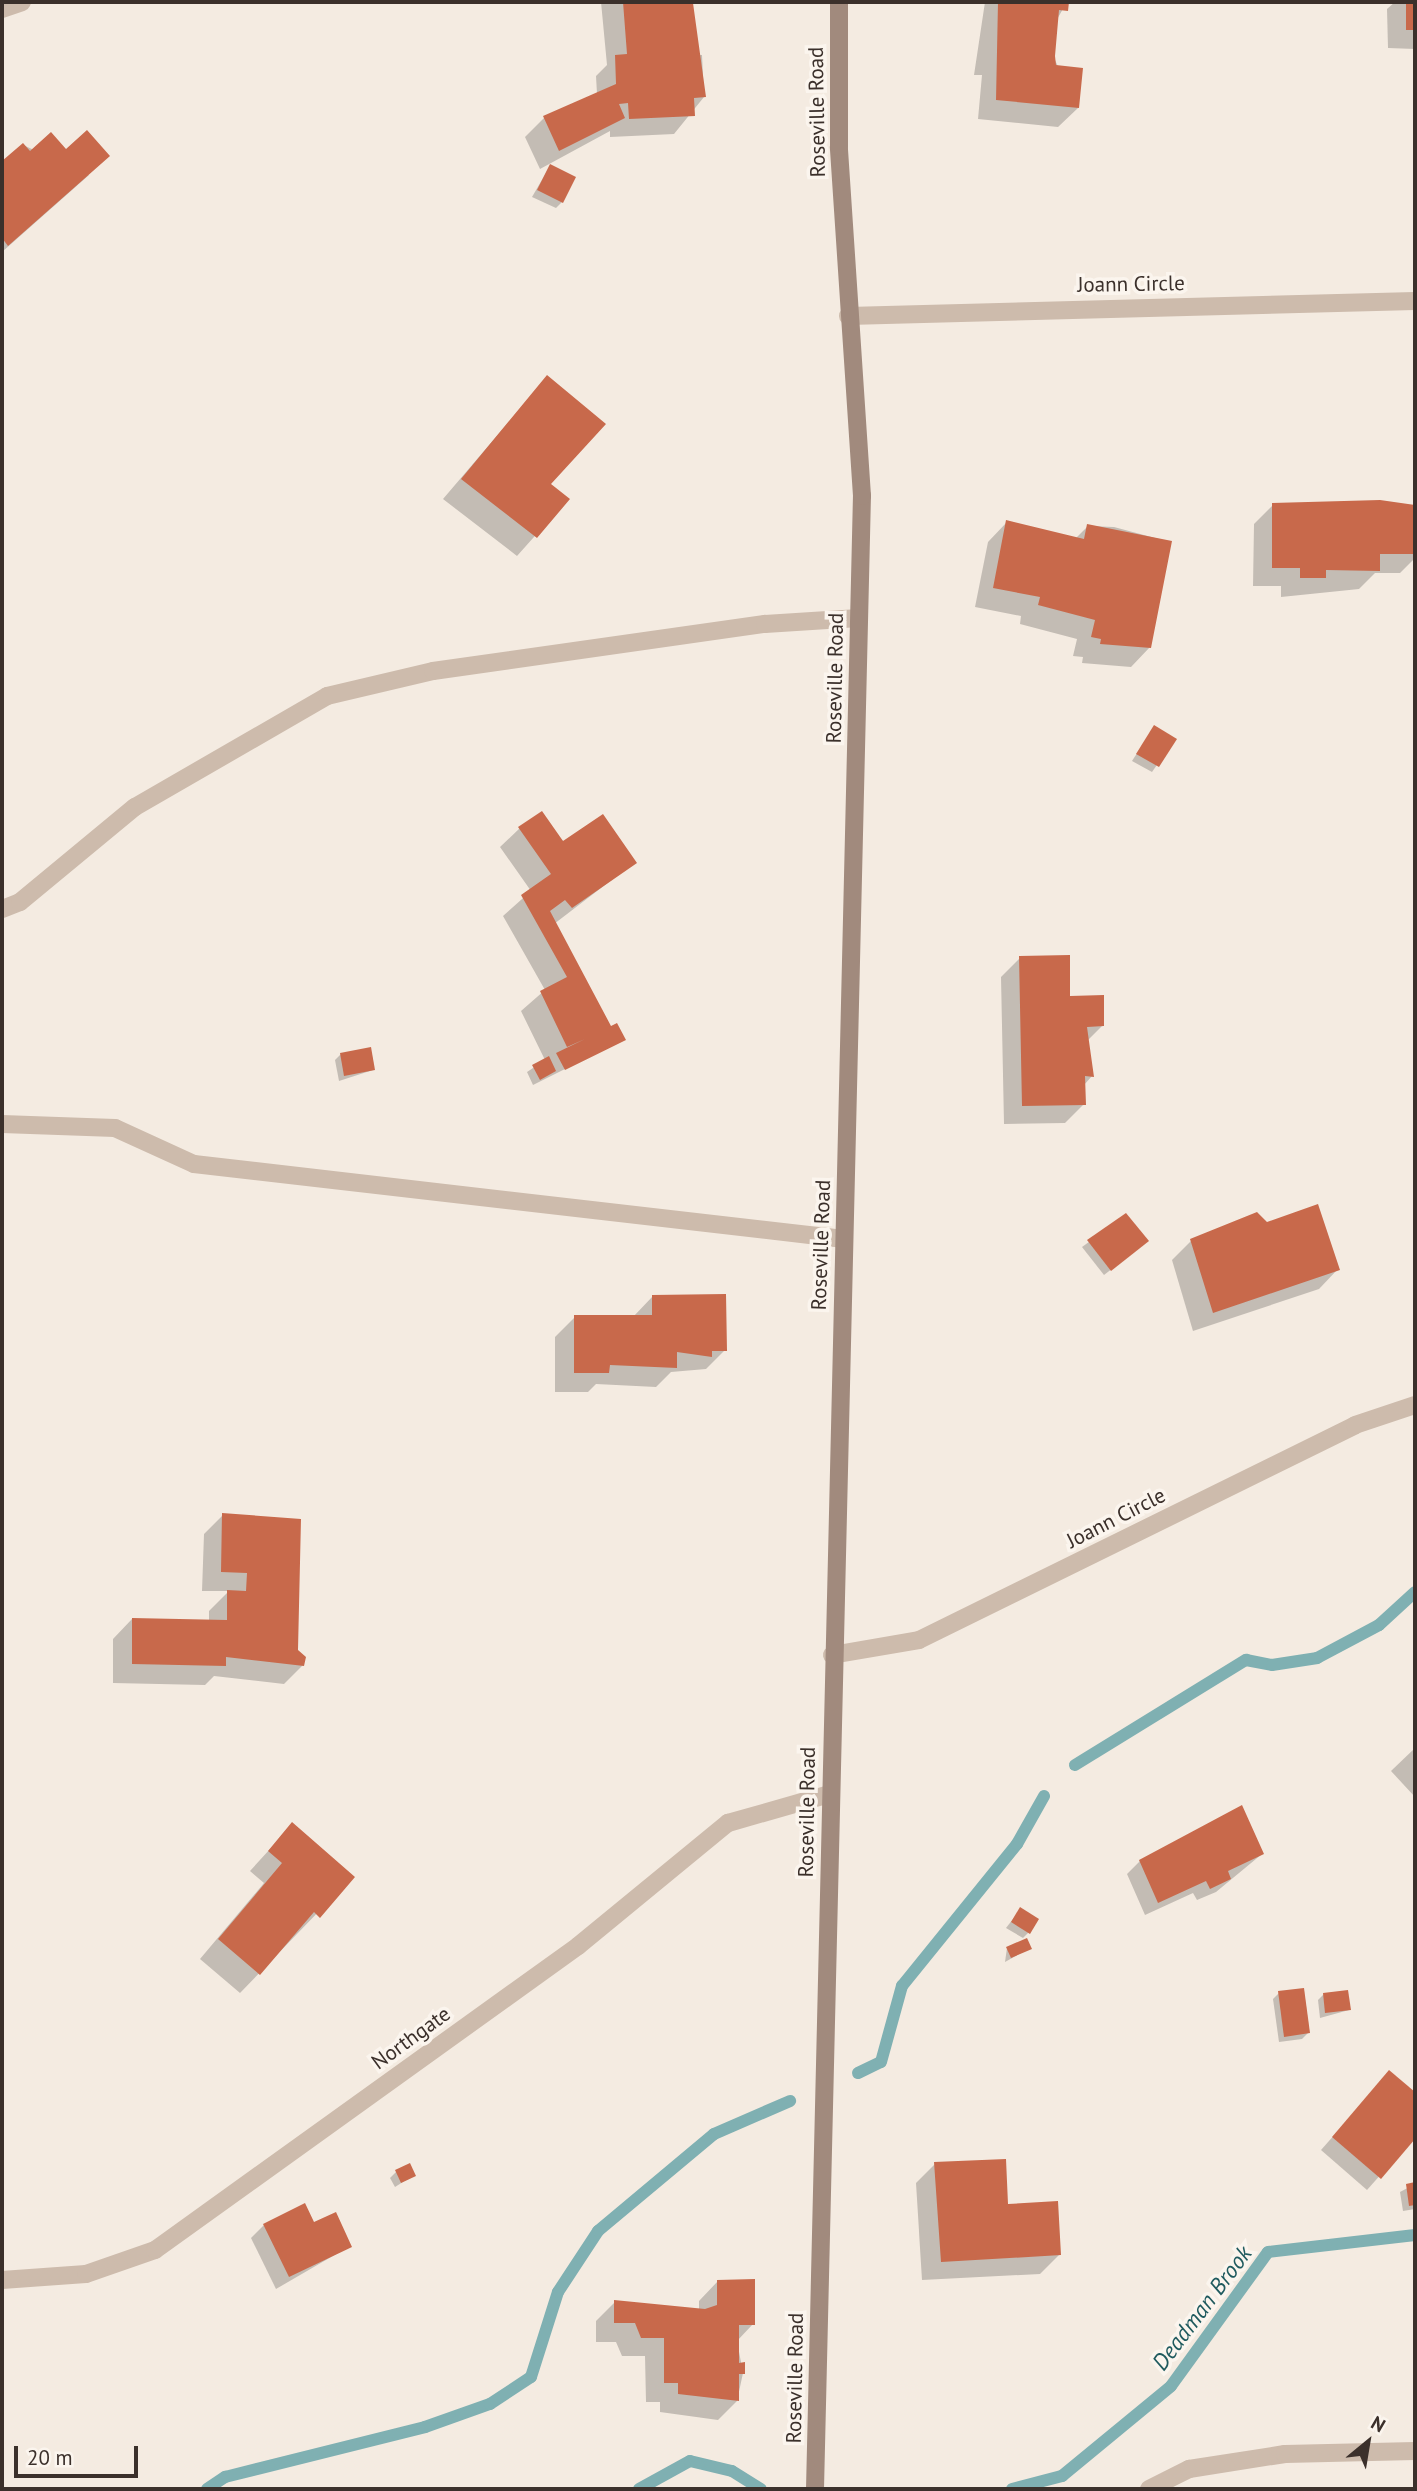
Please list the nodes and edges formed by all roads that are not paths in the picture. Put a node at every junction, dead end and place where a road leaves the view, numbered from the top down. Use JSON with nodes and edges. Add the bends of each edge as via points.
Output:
{"nodes":[{"id":1,"x":22,"y":2,"type":"edge"},
{"id":2,"x":839,"y":2,"type":"edge"},
{"id":3,"x":2,"y":9,"type":"edge"},
{"id":4,"x":1415,"y":301,"type":"edge"},
{"id":5,"x":848,"y":316,"type":"junction"},
{"id":6,"x":859,"y":618,"type":"junction"},
{"id":7,"x":2,"y":909,"type":"edge"},
{"id":8,"x":2,"y":1124,"type":"edge"},
{"id":9,"x":844,"y":1240,"type":"junction"},
{"id":10,"x":1415,"y":1405,"type":"edge"},
{"id":11,"x":832,"y":1655,"type":"junction"},
{"id":12,"x":830,"y":1794,"type":"junction"},
{"id":13,"x":2,"y":2280,"type":"edge"},
{"id":14,"x":1415,"y":2451,"type":"edge"},
{"id":15,"x":815,"y":2489,"type":"edge"},
{"id":16,"x":1149,"y":2489,"type":"edge"}],
"edges":[{"from":1,"to":3,"type":"street"},
{"from":2,"to":5,"type":"street","name":"Roseville Road"},
{"from":4,"to":5,"type":"street","name":"Joann Circle"},
{"from":5,"to":6,"type":"street","name":"Roseville Road","via":[[862,496]]},
{"from":6,"to":7,"type":"street","via":[[765,624],[433,671],[327,696],[135,807],[20,902]]},
{"from":6,"to":9,"type":"street","name":"Roseville Road"},
{"from":8,"to":9,"type":"street","via":[[115,1128],[194,1164]]},
{"from":9,"to":11,"type":"street","name":"Roseville Road"},
{"from":10,"to":11,"type":"street","name":"Joann Circle","via":[[1355,1425],[919,1640]]},
{"from":11,"to":12,"type":"street","name":"Roseville Road"},
{"from":12,"to":13,"type":"street","name":"Northgate","via":[[728,1823],[578,1946],[155,2250],[86,2274]]},
{"from":12,"to":15,"type":"street","name":"Roseville Road"},
{"from":14,"to":16,"type":"street","via":[[1285,2454],[1189,2469]]}]}
